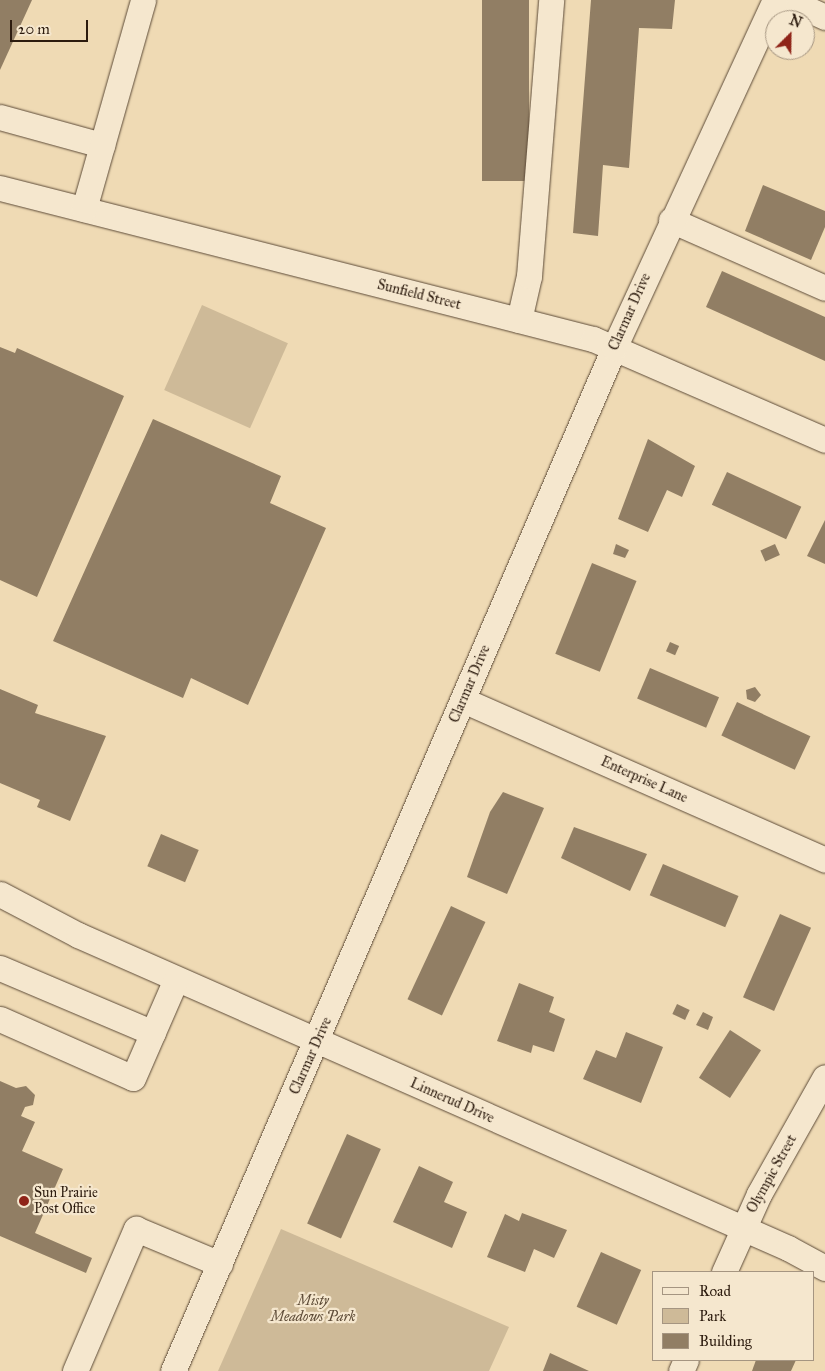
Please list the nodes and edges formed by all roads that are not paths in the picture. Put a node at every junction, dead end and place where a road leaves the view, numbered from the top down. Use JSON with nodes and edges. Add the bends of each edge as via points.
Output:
{"nodes":[{"id":1,"x":143,"y":0,"type":"edge"},
{"id":2,"x":551,"y":0,"type":"edge"},
{"id":3,"x":775,"y":0,"type":"edge"},
{"id":4,"x":788,"y":0,"type":"edge"},
{"id":5,"x":825,"y":18,"type":"edge"},
{"id":6,"x":0,"y":117,"type":"edge"},
{"id":7,"x":102,"y":145,"type":"junction"},
{"id":8,"x":0,"y":188,"type":"edge"},
{"id":9,"x":84,"y":209,"type":"junction"},
{"id":10,"x":672,"y":220,"type":"junction"},
{"id":11,"x":825,"y":288,"type":"edge"},
{"id":12,"x":519,"y":320,"type":"junction"},
{"id":13,"x":614,"y":348,"type":"junction"},
{"id":14,"x":825,"y":440,"type":"edge"},
{"id":15,"x":463,"y":700,"type":"junction"},
{"id":16,"x":825,"y":860,"type":"edge"},
{"id":17,"x":0,"y":894,"type":"edge"},
{"id":18,"x":0,"y":909,"type":"edge"},
{"id":19,"x":78,"y":936,"type":"junction"},
{"id":20,"x":0,"y":968,"type":"edge"},
{"id":21,"x":176,"y":979,"type":"junction"},
{"id":22,"x":0,"y":1019,"type":"edge"},
{"id":23,"x":152,"y":1033,"type":"junction"},
{"id":24,"x":316,"y":1042,"type":"junction"},
{"id":25,"x":825,"y":1077,"type":"edge"},
{"id":26,"x":743,"y":1228,"type":"junction"},
{"id":27,"x":220,"y":1264,"type":"junction"},
{"id":28,"x":825,"y":1268,"type":"edge"},
{"id":29,"x":724,"y":1271,"type":"edge"},
{"id":30,"x":75,"y":1371,"type":"edge"},
{"id":31,"x":173,"y":1371,"type":"edge"}],
"edges":[{"from":1,"to":7,"type":"street"},
{"from":2,"to":12,"type":"street","via":[[529,276]]},
{"from":3,"to":10,"type":"street","name":"Clarmar Drive"},
{"from":4,"to":5,"type":"street"},
{"from":6,"to":7,"type":"street"},
{"from":7,"to":9,"type":"street"},
{"from":8,"to":9,"type":"street","name":"Sunfield Street"},
{"from":9,"to":12,"type":"street","name":"Sunfield Street"},
{"from":10,"to":11,"type":"street"},
{"from":10,"to":13,"type":"street","name":"Clarmar Drive"},
{"from":12,"to":13,"type":"street","name":"Sunfield Street"},
{"from":13,"to":14,"type":"street","name":"Sunfield Street"},
{"from":13,"to":15,"type":"street","name":"Clarmar Drive"},
{"from":15,"to":16,"type":"street","name":"Enterprise Lane"},
{"from":15,"to":24,"type":"street","name":"Clarmar Drive"},
{"from":17,"to":19,"type":"street","name":"Linnerud Drive"},
{"from":18,"to":19,"type":"street","name":"Linnerud Drive"},
{"from":19,"to":21,"type":"street","name":"Linnerud Drive"},
{"from":20,"to":23,"type":"street"},
{"from":21,"to":23,"type":"street"},
{"from":21,"to":24,"type":"street","name":"Linnerud Drive"},
{"from":22,"to":23,"type":"street","via":[[133,1078]]},
{"from":24,"to":26,"type":"street","name":"Linnerud Drive"},
{"from":24,"to":27,"type":"street","name":"Clarmar Drive"},
{"from":25,"to":26,"type":"street","name":"Olympic Street"},
{"from":26,"to":28,"type":"street","name":"Linnerud Drive"},
{"from":26,"to":29,"type":"street","name":"Olympic Street"},
{"from":27,"to":30,"type":"street","via":[[136,1229]]},
{"from":27,"to":31,"type":"street","name":"Clarmar Drive"}]}
